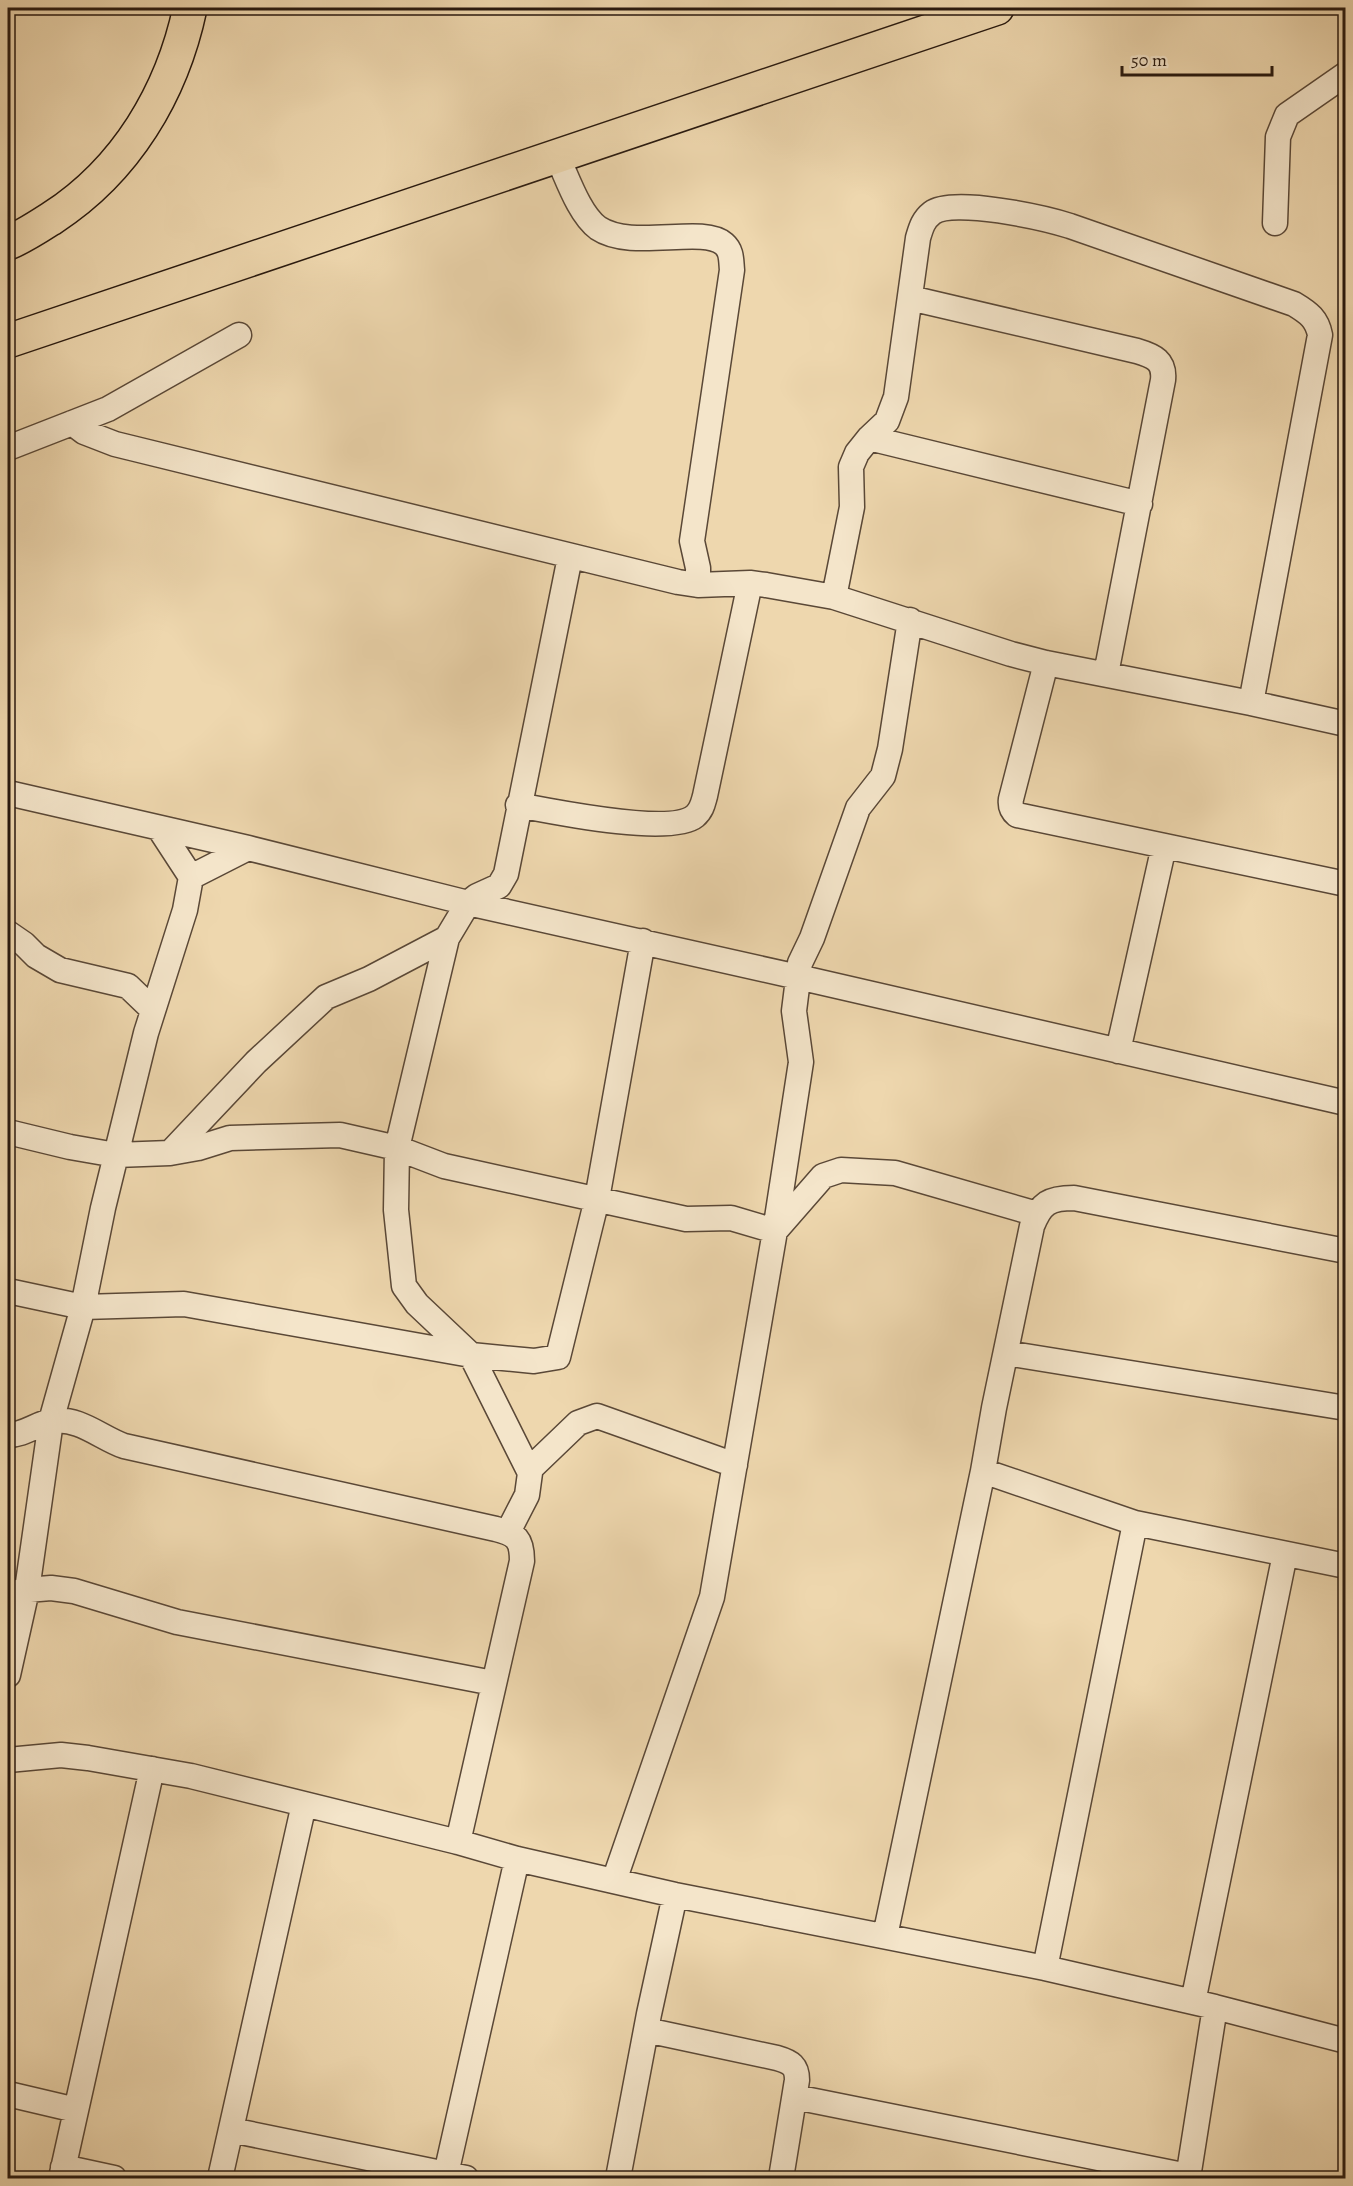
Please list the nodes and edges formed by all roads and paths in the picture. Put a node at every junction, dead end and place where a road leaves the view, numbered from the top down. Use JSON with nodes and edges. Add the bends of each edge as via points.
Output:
{"nodes":[{"id":1,"x":190,"y":8,"type":"edge"},
{"id":2,"x":997,"y":8,"type":"edge"},
{"id":3,"x":1346,"y":74,"type":"edge"},
{"id":4,"x":557,"y":156,"type":"junction"},
{"id":5,"x":1275,"y":223,"type":"dead end"},
{"id":6,"x":8,"y":243,"type":"edge"},
{"id":7,"x":910,"y":298,"type":"junction"},
{"id":8,"x":239,"y":334,"type":"dead end"},
{"id":9,"x":8,"y":341,"type":"edge"},
{"id":10,"x":72,"y":423,"type":"junction"},
{"id":11,"x":869,"y":438,"type":"junction"},
{"id":12,"x":8,"y":448,"type":"edge"},
{"id":13,"x":1140,"y":504,"type":"junction"},
{"id":14,"x":570,"y":556,"type":"junction"},
{"id":15,"x":750,"y":583,"type":"junction"},
{"id":16,"x":698,"y":585,"type":"junction"},
{"id":17,"x":834,"y":597,"type":"junction"},
{"id":18,"x":909,"y":620,"type":"junction"},
{"id":19,"x":1046,"y":663,"type":"junction"},
{"id":20,"x":1106,"y":674,"type":"junction"},
{"id":21,"x":1251,"y":703,"type":"junction"},
{"id":22,"x":1346,"y":724,"type":"edge"},
{"id":23,"x":8,"y":793,"type":"edge"},
{"id":24,"x":518,"y":805,"type":"junction"},
{"id":25,"x":159,"y":828,"type":"junction"},
{"id":26,"x":1164,"y":846,"type":"junction"},
{"id":27,"x":249,"y":848,"type":"junction"},
{"id":28,"x":192,"y":877,"type":"junction"},
{"id":29,"x":1346,"y":884,"type":"edge"},
{"id":30,"x":468,"y":903,"type":"junction"},
{"id":31,"x":8,"y":933,"type":"edge"},
{"id":32,"x":447,"y":938,"type":"junction"},
{"id":33,"x":643,"y":941,"type":"junction"},
{"id":34,"x":798,"y":976,"type":"junction"},
{"id":35,"x":153,"y":1010,"type":"junction"},
{"id":36,"x":1118,"y":1051,"type":"junction"},
{"id":37,"x":1346,"y":1103,"type":"edge"},
{"id":38,"x":8,"y":1132,"type":"edge"},
{"id":39,"x":397,"y":1148,"type":"junction"},
{"id":40,"x":170,"y":1153,"type":"junction"},
{"id":41,"x":116,"y":1155,"type":"junction"},
{"id":42,"x":597,"y":1199,"type":"junction"},
{"id":43,"x":1037,"y":1214,"type":"junction"},
{"id":44,"x":775,"y":1231,"type":"junction"},
{"id":45,"x":1346,"y":1251,"type":"edge"},
{"id":46,"x":8,"y":1291,"type":"edge"},
{"id":47,"x":82,"y":1306,"type":"junction"},
{"id":48,"x":1006,"y":1353,"type":"junction"},
{"id":49,"x":471,"y":1355,"type":"junction"},
{"id":50,"x":1346,"y":1408,"type":"edge"},
{"id":51,"x":51,"y":1421,"type":"junction"},
{"id":52,"x":8,"y":1435,"type":"edge"},
{"id":53,"x":735,"y":1465,"type":"junction"},
{"id":54,"x":528,"y":1470,"type":"junction"},
{"id":55,"x":983,"y":1472,"type":"junction"},
{"id":56,"x":1135,"y":1523,"type":"junction"},
{"id":57,"x":508,"y":1532,"type":"junction"},
{"id":58,"x":1286,"y":1554,"type":"junction"},
{"id":59,"x":1346,"y":1566,"type":"edge"},
{"id":60,"x":17,"y":1592,"type":"edge"},
{"id":61,"x":8,"y":1676,"type":"edge"},
{"id":62,"x":493,"y":1683,"type":"junction"},
{"id":63,"x":8,"y":1760,"type":"edge"},
{"id":64,"x":152,"y":1769,"type":"junction"},
{"id":65,"x":304,"y":1804,"type":"junction"},
{"id":66,"x":458,"y":1842,"type":"junction"},
{"id":67,"x":517,"y":1858,"type":"junction"},
{"id":68,"x":614,"y":1881,"type":"junction"},
{"id":69,"x":675,"y":1895,"type":"junction"},
{"id":70,"x":885,"y":1936,"type":"junction"},
{"id":71,"x":1045,"y":1968,"type":"junction"},
{"id":72,"x":1204,"y":2004,"type":"junction"},
{"id":73,"x":646,"y":2030,"type":"junction"},
{"id":74,"x":1344,"y":2033,"type":"edge"},
{"id":75,"x":8,"y":2094,"type":"edge"},
{"id":76,"x":795,"y":2097,"type":"junction"},
{"id":77,"x":76,"y":2110,"type":"junction"},
{"id":78,"x":231,"y":2130,"type":"junction"},
{"id":79,"x":379,"y":2170,"type":"edge"},
{"id":80,"x":62,"y":2173,"type":"edge"},
{"id":81,"x":456,"y":2176,"type":"edge"},
{"id":82,"x":1188,"y":2177,"type":"edge"},
{"id":83,"x":114,"y":2178,"type":"edge"},
{"id":84,"x":220,"y":2178,"type":"edge"},
{"id":85,"x":618,"y":2178,"type":"edge"},
{"id":86,"x":781,"y":2178,"type":"edge"}],
"edges":[{"from":1,"to":6,"type":"highway","via":[[183,40],[159,98],[120,158],[69,207]]},
{"from":2,"to":4,"type":"highway"},
{"from":3,"to":5,"type":"street","via":[[1287,115],[1278,137]]},
{"from":4,"to":9,"type":"highway"},
{"from":4,"to":16,"type":"street","via":[[580,206],[598,228],[632,238],[716,239],[726,245],[731,256],[692,541]]},
{"from":7,"to":11,"type":"street","via":[[896,397],[887,421]]},
{"from":7,"to":13,"type":"street","via":[[1137,351],[1161,362],[1163,380]]},
{"from":7,"to":21,"type":"street","via":[[923,223],[932,212],[960,207],[1052,220],[1294,304],[1309,313],[1320,335]]},
{"from":8,"to":10,"type":"street","via":[[125,400]]},
{"from":10,"to":12,"type":"street"},
{"from":10,"to":14,"type":"street","via":[[115,444]]},
{"from":11,"to":13,"type":"street"},
{"from":11,"to":17,"type":"street","via":[[851,467],[852,507]]},
{"from":13,"to":20,"type":"street"},
{"from":14,"to":16,"type":"street"},
{"from":14,"to":24,"type":"street"},
{"from":15,"to":16,"type":"street"},
{"from":15,"to":17,"type":"street"},
{"from":15,"to":24,"type":"street","via":[[705,796],[694,817],[670,823],[604,820]]},
{"from":17,"to":18,"type":"street"},
{"from":18,"to":19,"type":"street"},
{"from":18,"to":34,"type":"street","via":[[883,776],[858,808]]},
{"from":19,"to":20,"type":"street"},
{"from":19,"to":26,"type":"street","via":[[1011,799],[1013,811],[1025,817]]},
{"from":20,"to":21,"type":"street"},
{"from":21,"to":22,"type":"street"},
{"from":23,"to":25,"type":"street"},
{"from":24,"to":30,"type":"street","via":[[506,874],[499,886]]},
{"from":25,"to":27,"type":"street"},
{"from":25,"to":28,"type":"street"},
{"from":26,"to":29,"type":"street"},
{"from":26,"to":36,"type":"street"},
{"from":27,"to":28,"type":"street"},
{"from":27,"to":30,"type":"street"},
{"from":28,"to":35,"type":"street"},
{"from":30,"to":32,"type":"street"},
{"from":30,"to":33,"type":"street"},
{"from":31,"to":35,"type":"street","via":[[60,970],[128,986]]},
{"from":32,"to":39,"type":"street"},
{"from":32,"to":40,"type":"street","via":[[326,997],[256,1062]]},
{"from":33,"to":34,"type":"street"},
{"from":33,"to":42,"type":"street"},
{"from":34,"to":36,"type":"street"},
{"from":34,"to":44,"type":"street","via":[[794,1011],[801,1062]]},
{"from":35,"to":41,"type":"street"},
{"from":36,"to":37,"type":"street"},
{"from":38,"to":41,"type":"street"},
{"from":39,"to":40,"type":"street","via":[[340,1135],[230,1138]]},
{"from":39,"to":42,"type":"street","via":[[444,1166]]},
{"from":39,"to":49,"type":"street","via":[[396,1210],[404,1286],[417,1304]]},
{"from":40,"to":41,"type":"street"},
{"from":41,"to":47,"type":"street"},
{"from":42,"to":44,"type":"street","via":[[686,1219],[731,1218]]},
{"from":42,"to":49,"type":"street","via":[[558,1357],[534,1361]]},
{"from":43,"to":44,"type":"street","via":[[896,1173],[840,1170],[823,1176]]},
{"from":43,"to":45,"type":"street","via":[[1044,1204],[1074,1198]]},
{"from":43,"to":48,"type":"street"},
{"from":44,"to":53,"type":"street"},
{"from":46,"to":47,"type":"street"},
{"from":47,"to":49,"type":"street","via":[[184,1304]]},
{"from":47,"to":51,"type":"street"},
{"from":48,"to":50,"type":"street"},
{"from":48,"to":55,"type":"street"},
{"from":49,"to":54,"type":"street"},
{"from":51,"to":52,"type":"street","via":[[24,1433]]},
{"from":51,"to":57,"type":"street","via":[[76,1422],[124,1446]]},
{"from":51,"to":60,"type":"street"},
{"from":53,"to":54,"type":"street","via":[[597,1416],[578,1423]]},
{"from":53,"to":68,"type":"street","via":[[712,1597]]},
{"from":54,"to":57,"type":"street","via":[[527,1495]]},
{"from":55,"to":56,"type":"street"},
{"from":55,"to":70,"type":"street"},
{"from":56,"to":58,"type":"street"},
{"from":56,"to":71,"type":"street"},
{"from":57,"to":62,"type":"street","via":[[522,1547],[522,1561]]},
{"from":58,"to":59,"type":"street"},
{"from":58,"to":72,"type":"street"},
{"from":60,"to":61,"type":"street"},
{"from":60,"to":62,"type":"street","via":[[51,1588],[74,1591],[177,1622]]},
{"from":62,"to":66,"type":"street"},
{"from":63,"to":64,"type":"street","via":[[61,1755]]},
{"from":64,"to":65,"type":"street"},
{"from":64,"to":77,"type":"street"},
{"from":65,"to":66,"type":"street"},
{"from":65,"to":78,"type":"street"},
{"from":66,"to":67,"type":"street"},
{"from":67,"to":68,"type":"street"},
{"from":67,"to":81,"type":"street"},
{"from":68,"to":69,"type":"street"},
{"from":69,"to":70,"type":"street"},
{"from":69,"to":73,"type":"street"},
{"from":70,"to":71,"type":"street"},
{"from":71,"to":72,"type":"street"},
{"from":72,"to":74,"type":"street"},
{"from":72,"to":82,"type":"street"},
{"from":73,"to":76,"type":"street","via":[[785,2060],[797,2070]]},
{"from":73,"to":85,"type":"street"},
{"from":75,"to":77,"type":"street"},
{"from":76,"to":82,"type":"street"},
{"from":76,"to":86,"type":"street"},
{"from":77,"to":80,"type":"street"},
{"from":78,"to":79,"type":"street"},
{"from":78,"to":84,"type":"street"},
{"from":79,"to":81,"type":"street"},
{"from":80,"to":83,"type":"street"}]}
